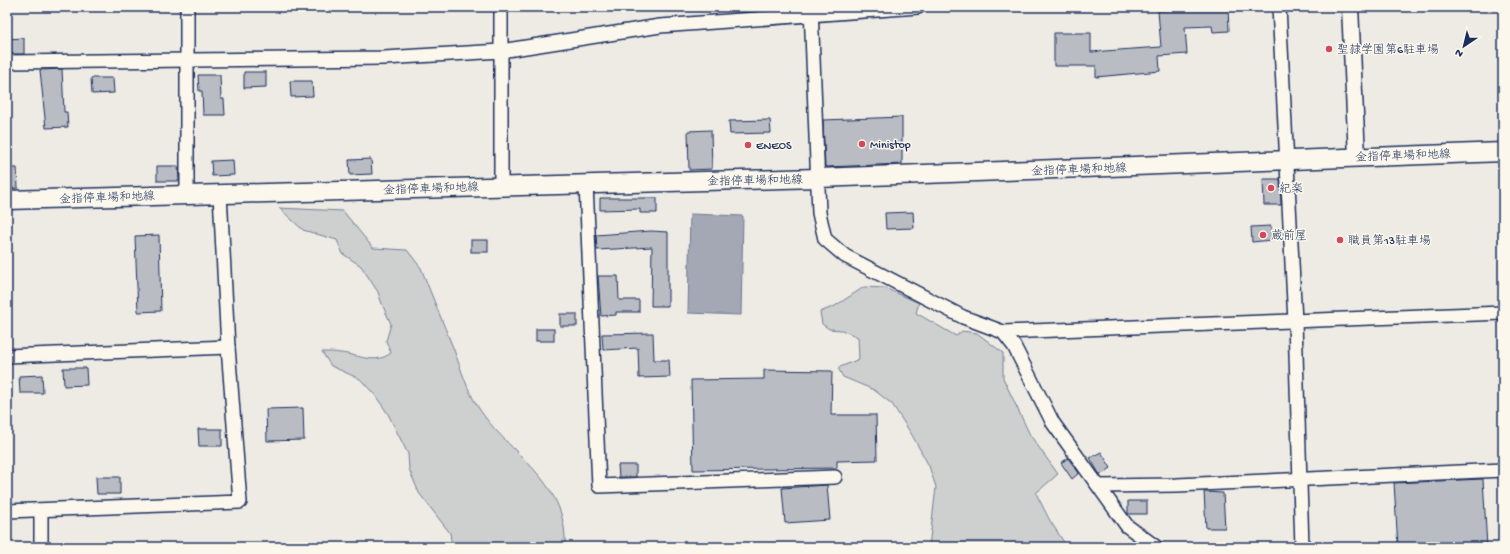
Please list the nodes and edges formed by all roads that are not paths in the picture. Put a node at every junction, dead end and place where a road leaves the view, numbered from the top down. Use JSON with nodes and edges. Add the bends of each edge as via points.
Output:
{"nodes":[{"id":1,"x":187,"y":7,"type":"edge"},
{"id":2,"x":501,"y":7,"type":"edge"},
{"id":3,"x":918,"y":7,"type":"edge"},
{"id":4,"x":1279,"y":7,"type":"edge"},
{"id":5,"x":1350,"y":7,"type":"edge"},
{"id":6,"x":811,"y":12,"type":"edge"},
{"id":7,"x":501,"y":51,"type":"junction"},
{"id":8,"x":188,"y":60,"type":"junction"},
{"id":9,"x":7,"y":62,"type":"edge"},
{"id":10,"x":1503,"y":152,"type":"edge"},
{"id":11,"x":1357,"y":157,"type":"junction"},
{"id":12,"x":1287,"y":161,"type":"junction"},
{"id":13,"x":818,"y":178,"type":"junction"},
{"id":14,"x":586,"y":184,"type":"junction"},
{"id":15,"x":501,"y":186,"type":"junction"},
{"id":16,"x":187,"y":194,"type":"junction"},
{"id":17,"x":220,"y":194,"type":"junction"},
{"id":18,"x":7,"y":200,"type":"edge"},
{"id":19,"x":1503,"y":313,"type":"edge"},
{"id":20,"x":1295,"y":322,"type":"junction"},
{"id":21,"x":1003,"y":332,"type":"junction"},
{"id":22,"x":228,"y":347,"type":"junction"},
{"id":23,"x":7,"y":356,"type":"edge"},
{"id":24,"x":1503,"y":470,"type":"edge"},
{"id":25,"x":835,"y":477,"type":"dead end"},
{"id":26,"x":1300,"y":479,"type":"junction"},
{"id":27,"x":1099,"y":486,"type":"junction"},
{"id":28,"x":7,"y":511,"type":"edge"},
{"id":29,"x":41,"y":511,"type":"junction"},
{"id":30,"x":41,"y":547,"type":"edge"},
{"id":31,"x":1156,"y":547,"type":"edge"},
{"id":32,"x":1302,"y":547,"type":"edge"}],
"edges":[{"from":1,"to":8,"type":"street"},
{"from":2,"to":7,"type":"street"},
{"from":3,"to":6,"type":"street"},
{"from":4,"to":12,"type":"street"},
{"from":5,"to":11,"type":"street"},
{"from":6,"to":7,"type":"street","via":[[660,26]]},
{"from":6,"to":13,"type":"street"},
{"from":7,"to":8,"type":"street","via":[[384,58]]},
{"from":7,"to":15,"type":"street"},
{"from":8,"to":9,"type":"street"},
{"from":8,"to":16,"type":"street"},
{"from":10,"to":11,"type":"main road","name":"金指停車場和地線"},
{"from":11,"to":12,"type":"main road","name":"金指停車場和地線"},
{"from":12,"to":13,"type":"main road","name":"金指停車場和地線"},
{"from":12,"to":20,"type":"street"},
{"from":13,"to":14,"type":"main road","name":"金指停車場和地線"},
{"from":13,"to":21,"type":"street","via":[[819,213],[825,239],[845,256],[963,317]]},
{"from":14,"to":15,"type":"main road","name":"金指停車場和地線"},
{"from":14,"to":25,"type":"street","via":[[599,486]]},
{"from":15,"to":17,"type":"main road","name":"金指停車場和地線"},
{"from":16,"to":17,"type":"main road","name":"金指停車場和地線"},
{"from":16,"to":18,"type":"main road","name":"金指停車場和地線"},
{"from":17,"to":22,"type":"street"},
{"from":19,"to":20,"type":"street"},
{"from":20,"to":21,"type":"street"},
{"from":20,"to":26,"type":"street"},
{"from":21,"to":27,"type":"street","via":[[1014,346],[1053,423]]},
{"from":22,"to":23,"type":"street"},
{"from":22,"to":29,"type":"street","via":[[240,502]]},
{"from":24,"to":26,"type":"street"},
{"from":26,"to":27,"type":"street"},
{"from":26,"to":32,"type":"street"},
{"from":27,"to":31,"type":"street","via":[[1127,526]]},
{"from":28,"to":29,"type":"street"},
{"from":29,"to":30,"type":"street"}]}
